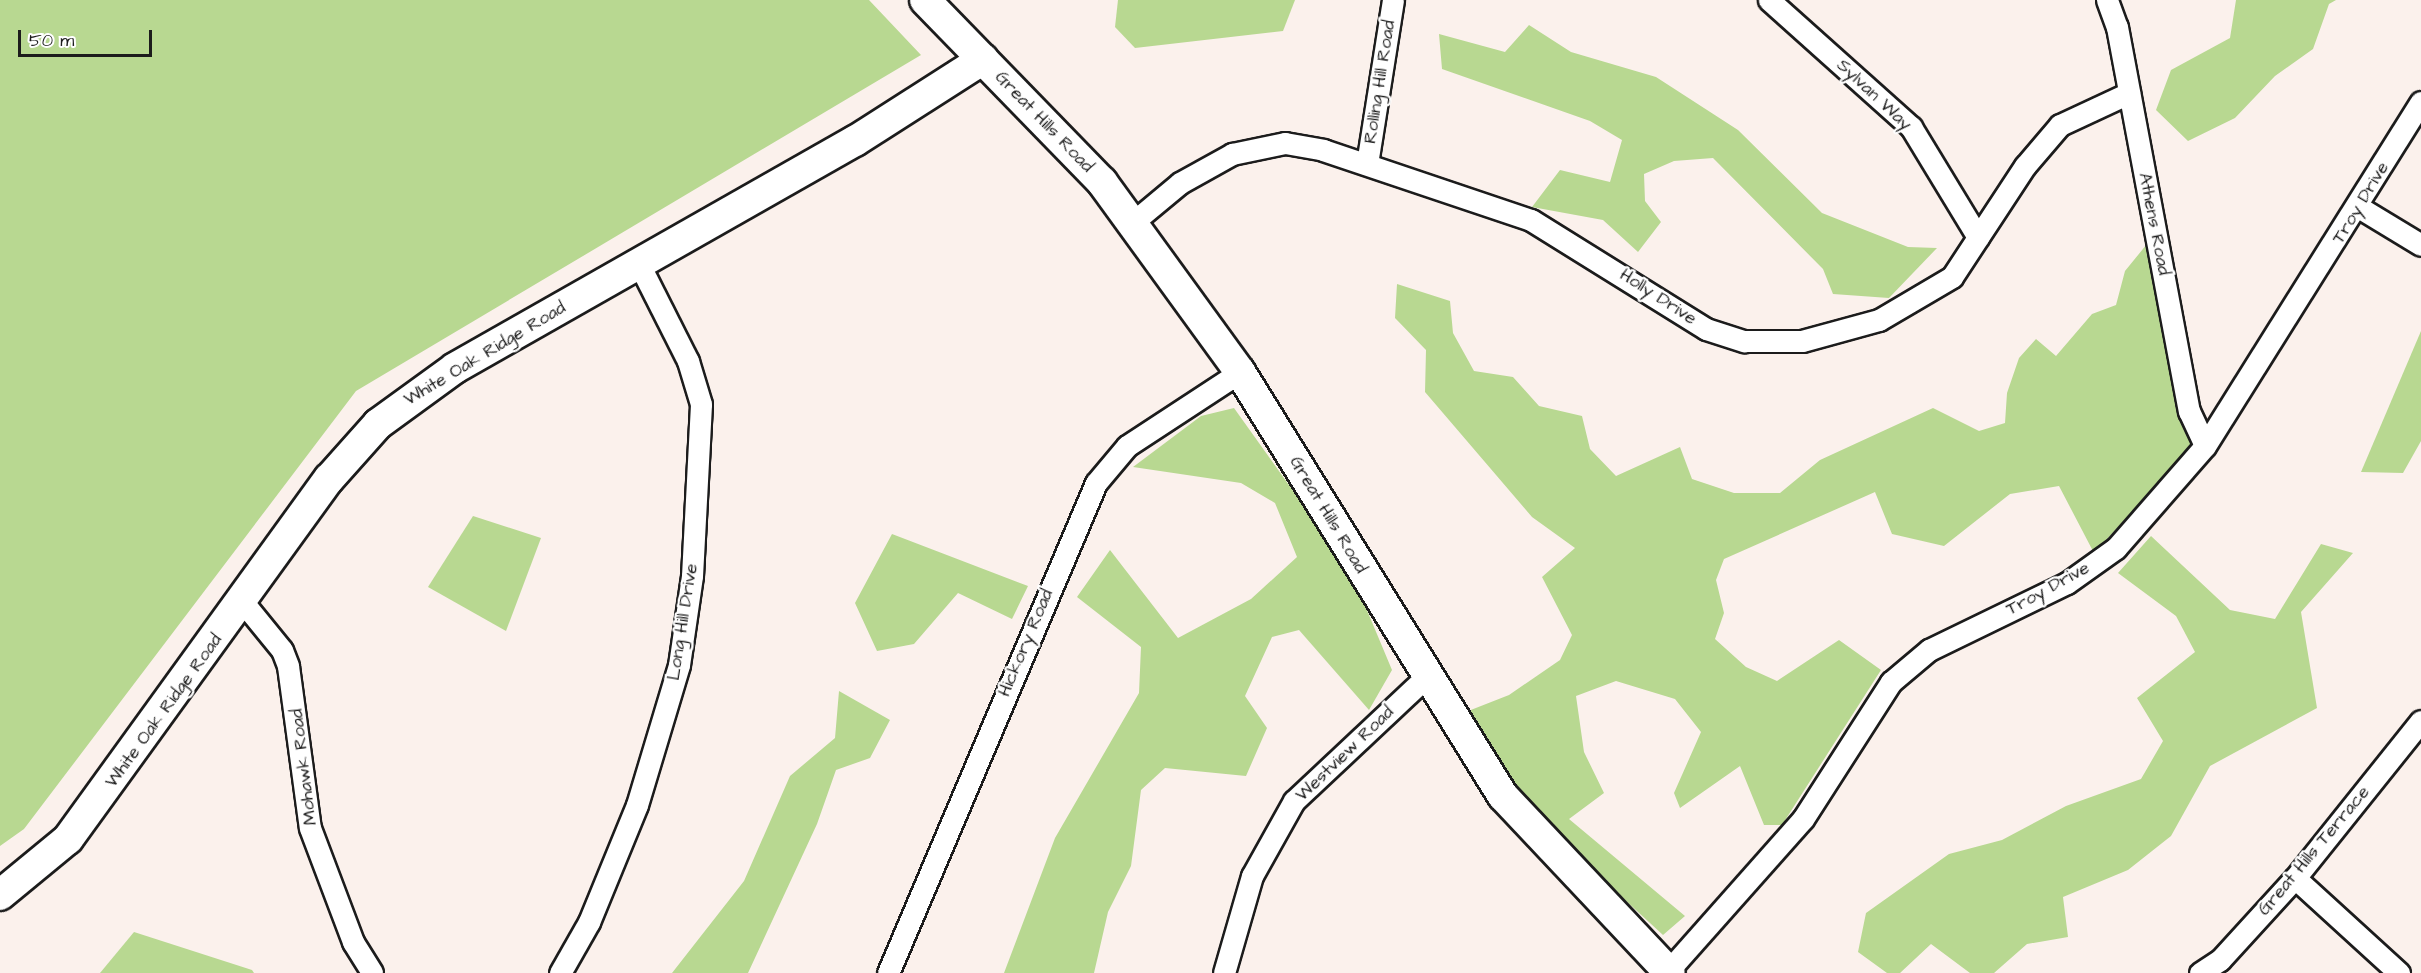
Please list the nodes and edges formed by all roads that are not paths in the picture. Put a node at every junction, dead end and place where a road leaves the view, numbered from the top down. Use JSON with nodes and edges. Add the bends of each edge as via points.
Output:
{"nodes":[{"id":1,"x":925,"y":0,"type":"edge"},
{"id":2,"x":1393,"y":0,"type":"edge"},
{"id":3,"x":1769,"y":0,"type":"edge"},
{"id":4,"x":2107,"y":0,"type":"edge"},
{"id":5,"x":983,"y":58,"type":"junction"},
{"id":6,"x":2129,"y":93,"type":"junction"},
{"id":7,"x":2421,"y":102,"type":"edge"},
{"id":8,"x":1367,"y":164,"type":"junction"},
{"id":9,"x":2360,"y":208,"type":"junction"},
{"id":10,"x":1132,"y":223,"type":"junction"},
{"id":11,"x":1978,"y":237,"type":"junction"},
{"id":12,"x":2421,"y":245,"type":"edge"},
{"id":13,"x":639,"y":264,"type":"junction"},
{"id":14,"x":1240,"y":372,"type":"junction"},
{"id":15,"x":2205,"y":446,"type":"junction"},
{"id":16,"x":242,"y":601,"type":"junction"},
{"id":17,"x":1426,"y":677,"type":"junction"},
{"id":18,"x":2421,"y":721,"type":"edge"},
{"id":19,"x":2295,"y":878,"type":"junction"},
{"id":20,"x":0,"y":895,"type":"edge"},
{"id":21,"x":1669,"y":972,"type":"edge"},
{"id":22,"x":372,"y":973,"type":"edge"},
{"id":23,"x":560,"y":973,"type":"edge"},
{"id":24,"x":888,"y":973,"type":"edge"},
{"id":25,"x":1224,"y":973,"type":"edge"},
{"id":26,"x":2200,"y":973,"type":"edge"},
{"id":27,"x":2399,"y":973,"type":"edge"}],
"edges":[{"from":1,"to":5,"type":"street"},
{"from":2,"to":8,"type":"street","name":"Rolling Hill Road"},
{"from":3,"to":11,"type":"street","name":"Sylvan Way","via":[[1911,127]]},
{"from":4,"to":6,"type":"street","name":"Athens Road"},
{"from":5,"to":10,"type":"street","name":"Great Hills Road","via":[[1102,182]]},
{"from":5,"to":13,"type":"street","name":"White Oak Ridge Road","via":[[855,141]]},
{"from":6,"to":11,"type":"street","name":"Holly Drive","via":[[2060,125],[2025,166]]},
{"from":6,"to":15,"type":"street","name":"Athens Road","via":[[2189,411]]},
{"from":7,"to":9,"type":"street","name":"Troy Drive"},
{"from":8,"to":10,"type":"street","name":"Holly Drive","via":[[1323,150],[1259,146],[1201,169]]},
{"from":8,"to":11,"type":"street","name":"Holly Drive","via":[[1530,220],[1706,329],[1744,341],[1802,341],[1879,320],[1952,277]]},
{"from":9,"to":12,"type":"street"},
{"from":9,"to":15,"type":"street","name":"Troy Drive"},
{"from":10,"to":14,"type":"street","name":"Great Hills Road"},
{"from":13,"to":16,"type":"street","name":"White Oak Ridge Road","via":[[455,368],[378,424],[329,479]]},
{"from":13,"to":23,"type":"street","name":"Long Hill Drive","via":[[688,361],[701,404],[692,576],[679,665],[637,805],[589,922]]},
{"from":14,"to":17,"type":"street","name":"Great Hills Road"},
{"from":14,"to":24,"type":"street","name":"Hickory Road","via":[[1127,446],[1096,483]]},
{"from":15,"to":21,"type":"street","name":"Troy Drive","via":[[2116,548],[2067,583],[1929,650],[1891,682],[1803,819]]},
{"from":16,"to":20,"type":"street","name":"White Oak Ridge Road","via":[[68,839]]},
{"from":16,"to":22,"type":"street","name":"Mohawk Road","via":[[282,650],[288,666],[310,828],[353,942]]},
{"from":17,"to":21,"type":"street","name":"Great Hills Road","via":[[1503,796]]},
{"from":17,"to":25,"type":"street","name":"Westview Road","via":[[1289,809],[1252,876]]},
{"from":18,"to":19,"type":"street","name":"Great Hills Terrace"},
{"from":19,"to":26,"type":"street","name":"Great Hills Terrace","via":[[2220,960]]},
{"from":19,"to":27,"type":"street"}]}
